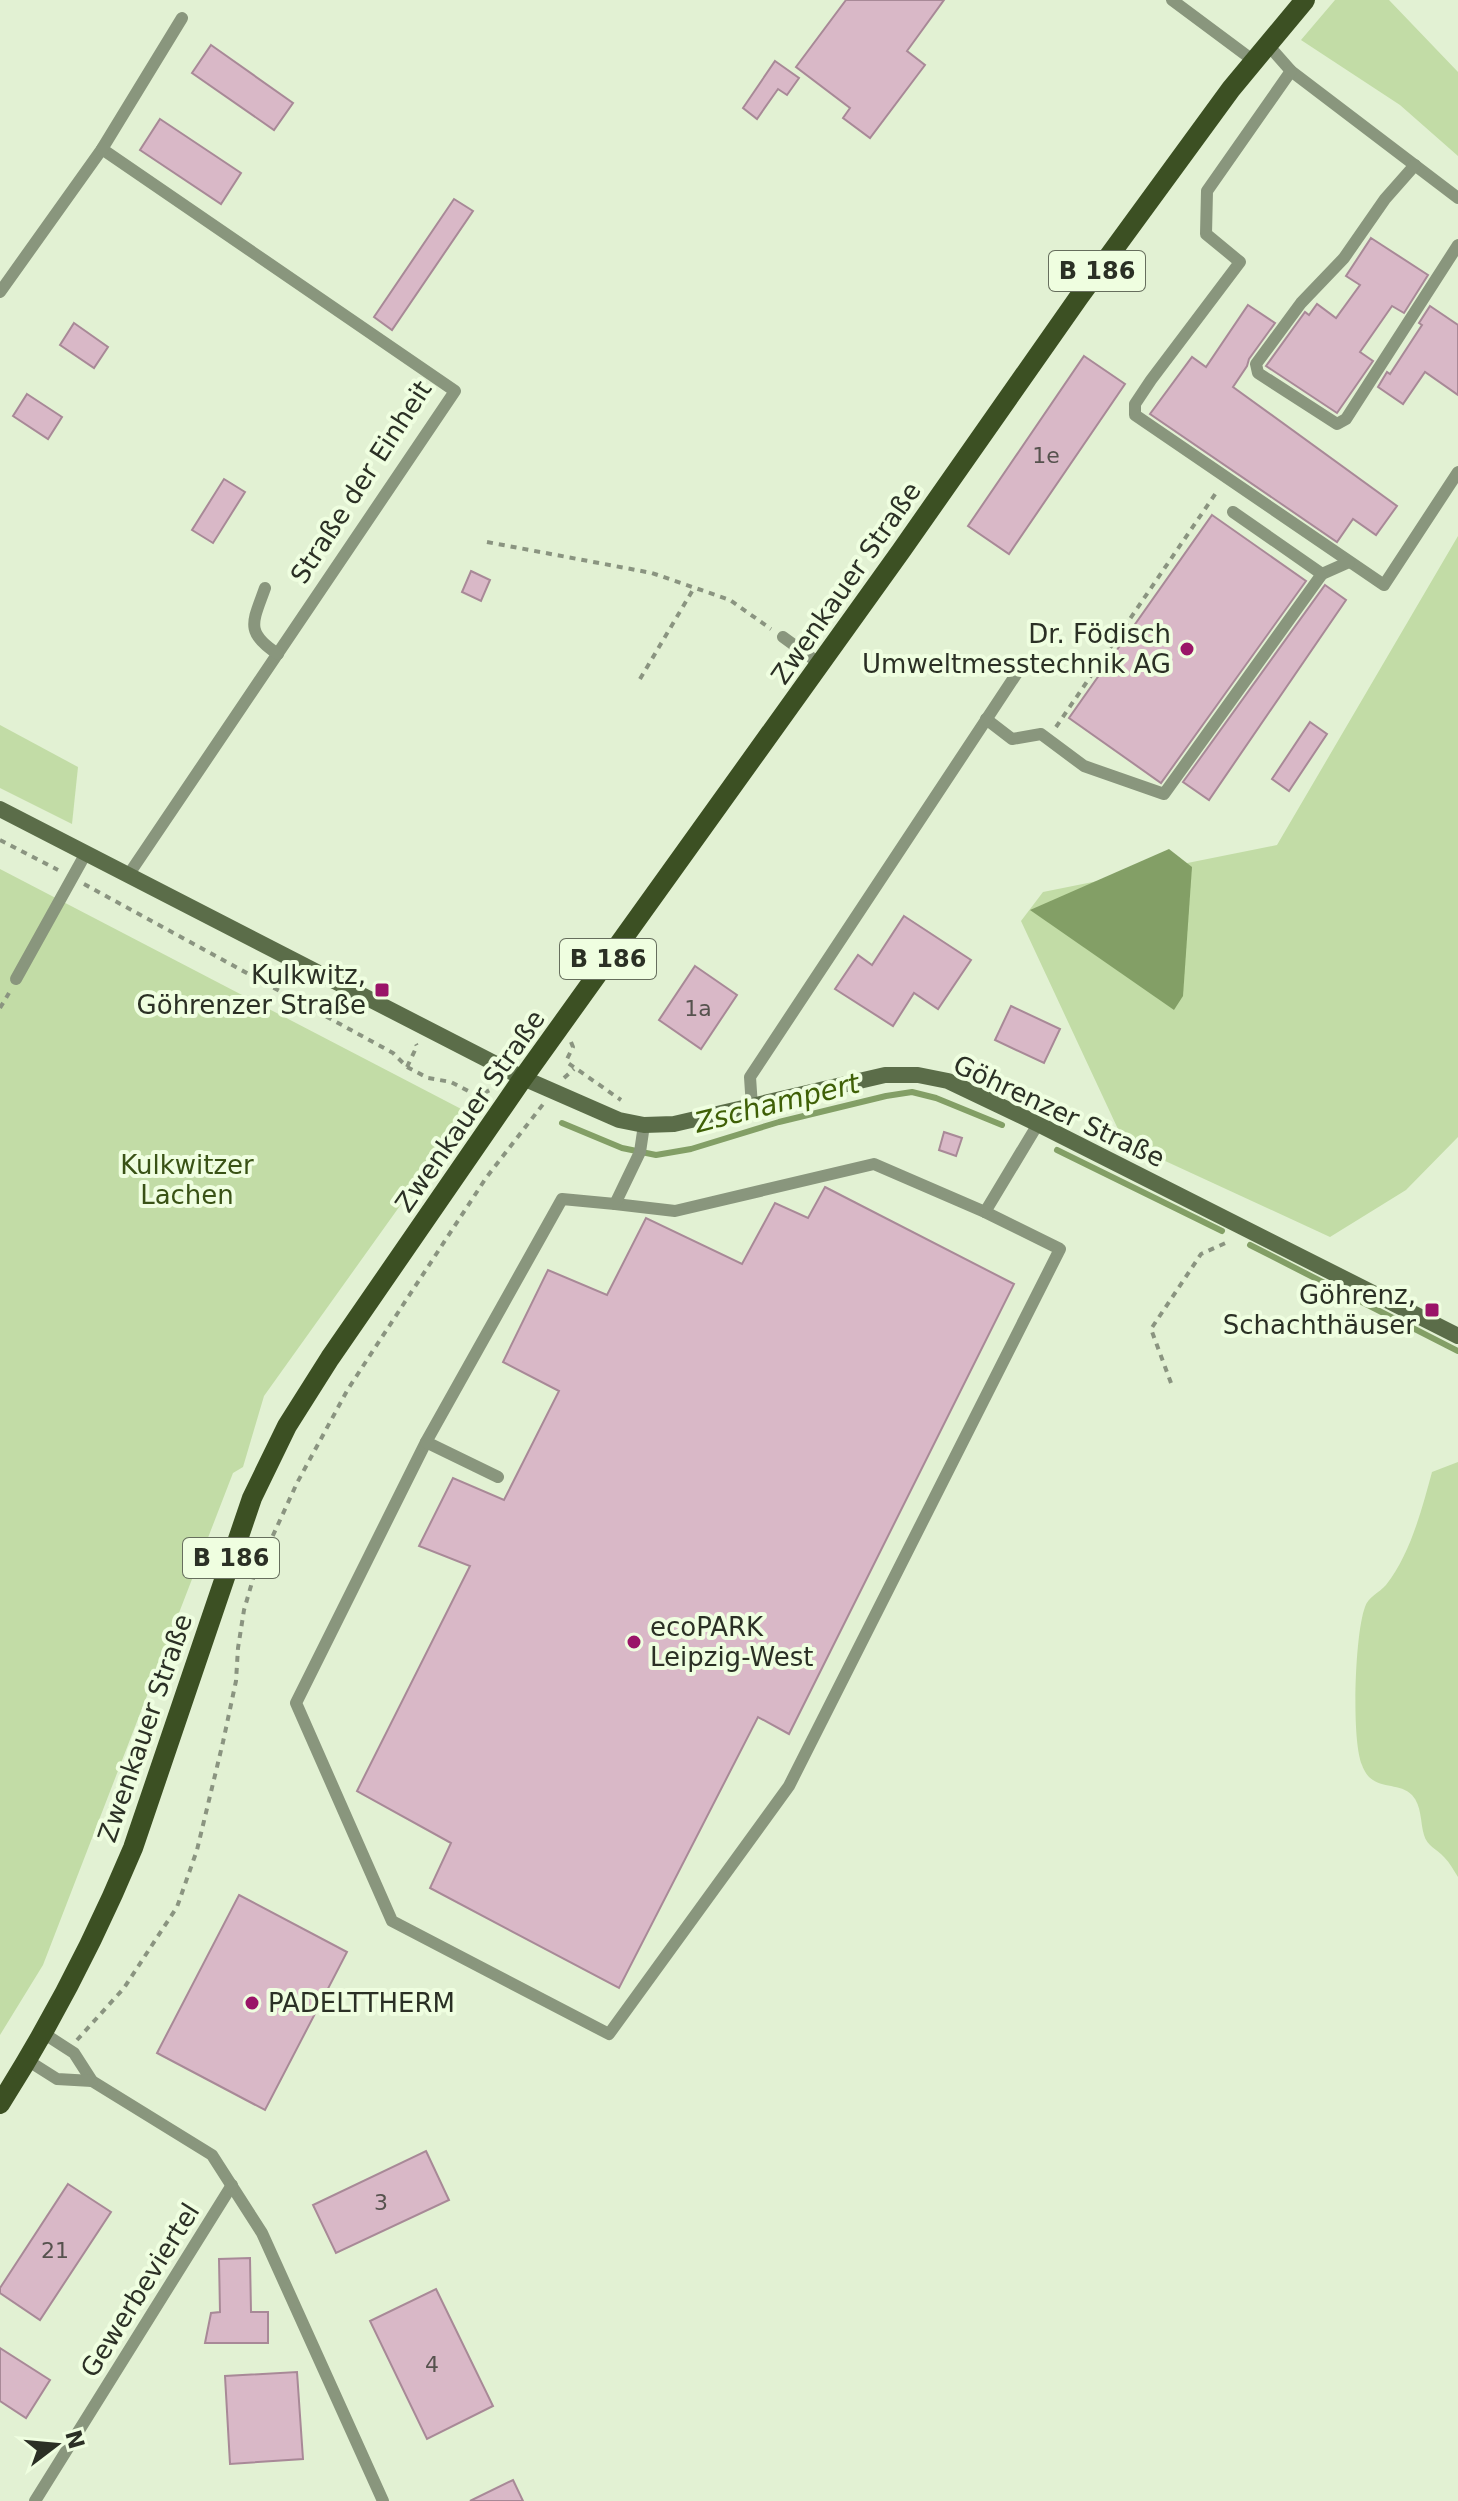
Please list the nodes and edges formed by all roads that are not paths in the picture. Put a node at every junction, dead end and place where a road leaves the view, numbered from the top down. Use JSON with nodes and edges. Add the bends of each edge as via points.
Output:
{"nodes":[{"id":1,"x":1172,"y":0,"type":"edge"},
{"id":2,"x":1305,"y":0,"type":"edge"},
{"id":3,"x":182,"y":18,"type":"dead end"},
{"id":4,"x":1268,"y":45,"type":"junction"},
{"id":5,"x":1254,"y":61,"type":"junction"},
{"id":6,"x":1291,"y":71,"type":"junction"},
{"id":7,"x":102,"y":149,"type":"junction"},
{"id":8,"x":1415,"y":165,"type":"junction"},
{"id":9,"x":1458,"y":198,"type":"edge"},
{"id":10,"x":1458,"y":245,"type":"edge"},
{"id":11,"x":0,"y":292,"type":"edge"},
{"id":12,"x":1458,"y":472,"type":"edge"},
{"id":13,"x":1233,"y":512,"type":"dead end"},
{"id":14,"x":1349,"y":562,"type":"junction"},
{"id":15,"x":1322,"y":574,"type":"junction"},
{"id":16,"x":265,"y":588,"type":"dead end"},
{"id":17,"x":783,"y":637,"type":"road end"},
{"id":18,"x":278,"y":654,"type":"junction"},
{"id":19,"x":820,"y":664,"type":"junction"},
{"id":20,"x":1017,"y":673,"type":"dead end"},
{"id":21,"x":986,"y":719,"type":"junction"},
{"id":22,"x":0,"y":809,"type":"edge"},
{"id":23,"x":86,"y":853,"type":"junction"},
{"id":24,"x":129,"y":874,"type":"junction"},
{"id":25,"x":16,"y":979,"type":"dead end"},
{"id":26,"x":523,"y":1078,"type":"junction"},
{"id":27,"x":752,"y":1107,"type":"junction"},
{"id":28,"x":1038,"y":1124,"type":"junction"},
{"id":29,"x":644,"y":1125,"type":"junction"},
{"id":30,"x":615,"y":1204,"type":"junction"},
{"id":31,"x":985,"y":1212,"type":"junction"},
{"id":32,"x":1458,"y":1336,"type":"edge"},
{"id":33,"x":426,"y":1442,"type":"junction"},
{"id":34,"x":498,"y":1477,"type":"dead end"},
{"id":35,"x":43,"y":2033,"type":"junction"},
{"id":36,"x":27,"y":2060,"type":"junction"},
{"id":37,"x":92,"y":2081,"type":"junction"},
{"id":38,"x":0,"y":2104,"type":"edge"},
{"id":39,"x":232,"y":2185,"type":"junction"},
{"id":40,"x":35,"y":2501,"type":"edge"},
{"id":41,"x":383,"y":2501,"type":"edge"}],
"edges":[{"from":1,"to":5,"type":"lane"},
{"from":2,"to":4,"type":"main road","name":"Zwenkauer Straße","number":"B 186"},
{"from":3,"to":7,"type":"lane"},
{"from":4,"to":5,"type":"main road","name":"Zwenkauer Straße","number":"B 186"},
{"from":4,"to":6,"type":"lane"},
{"from":5,"to":19,"type":"main road","name":"Zwenkauer Straße","number":"B 186","via":[[1156,189]]},
{"from":6,"to":8,"type":"lane"},
{"from":6,"to":14,"type":"lane","via":[[1207,191],[1206,234],[1240,262],[1135,404],[1135,415]]},
{"from":7,"to":11,"type":"lane"},
{"from":7,"to":18,"type":"lane","name":"Straße der Einheit","via":[[455,391]]},
{"from":8,"to":9,"type":"lane"},
{"from":8,"to":10,"type":"lane","via":[[1344,258],[1292,315],[1256,364],[1258,373],[1337,424],[1346,419]]},
{"from":12,"to":14,"type":"lane","via":[[1384,585]]},
{"from":13,"to":15,"type":"lane"},
{"from":14,"to":15,"type":"lane"},
{"from":15,"to":21,"type":"lane","via":[[1164,794],[1084,766],[1041,734],[1012,739]]},
{"from":16,"to":18,"type":"lane","via":[[255,634]]},
{"from":17,"to":19,"type":"lane"},
{"from":18,"to":24,"type":"lane","name":"Straße der Einheit"},
{"from":19,"to":26,"type":"main road","name":"Zwenkauer Straße","number":"B 186"},
{"from":20,"to":21,"type":"lane"},
{"from":21,"to":27,"type":"lane","via":[[750,1077]]},
{"from":22,"to":23,"type":"street"},
{"from":23,"to":24,"type":"street"},
{"from":23,"to":25,"type":"lane"},
{"from":24,"to":26,"type":"street"},
{"from":26,"to":29,"type":"street","name":"Göhrenzer Straße","via":[[619,1120]]},
{"from":26,"to":35,"type":"main road","name":"Zwenkauer Straße","number":"B 186","via":[[287,1426],[252,1498],[133,1848]]},
{"from":27,"to":28,"type":"street","name":"Göhrenzer Straße","via":[[885,1075],[918,1075],[948,1081]]},
{"from":27,"to":29,"type":"street","name":"Göhrenzer Straße"},
{"from":28,"to":31,"type":"lane"},
{"from":28,"to":32,"type":"street","name":"Göhrenzer Straße"},
{"from":29,"to":30,"type":"lane","via":[[640,1152]]},
{"from":30,"to":31,"type":"lane","via":[[675,1211],[874,1164]]},
{"from":30,"to":33,"type":"lane","via":[[562,1199]]},
{"from":31,"to":33,"type":"lane","via":[[1060,1249],[789,1786],[609,2034],[392,1921],[296,1703]]},
{"from":33,"to":34,"type":"lane"},
{"from":35,"to":36,"type":"main road","name":"Zwenkauer Straße","number":"B 186"},
{"from":35,"to":37,"type":"lane","name":"Gewerbeviertel","via":[[74,2053]]},
{"from":36,"to":37,"type":"lane","name":"Gewerbeviertel","via":[[57,2079]]},
{"from":36,"to":38,"type":"main road","name":"Zwenkauer Straße","number":"B 186"},
{"from":37,"to":39,"type":"lane","name":"Gewerbeviertel","via":[[212,2155]]},
{"from":39,"to":40,"type":"lane","name":"Gewerbeviertel"},
{"from":39,"to":41,"type":"lane","name":"Gewerbeviertel","via":[[262,2233]]}]}
